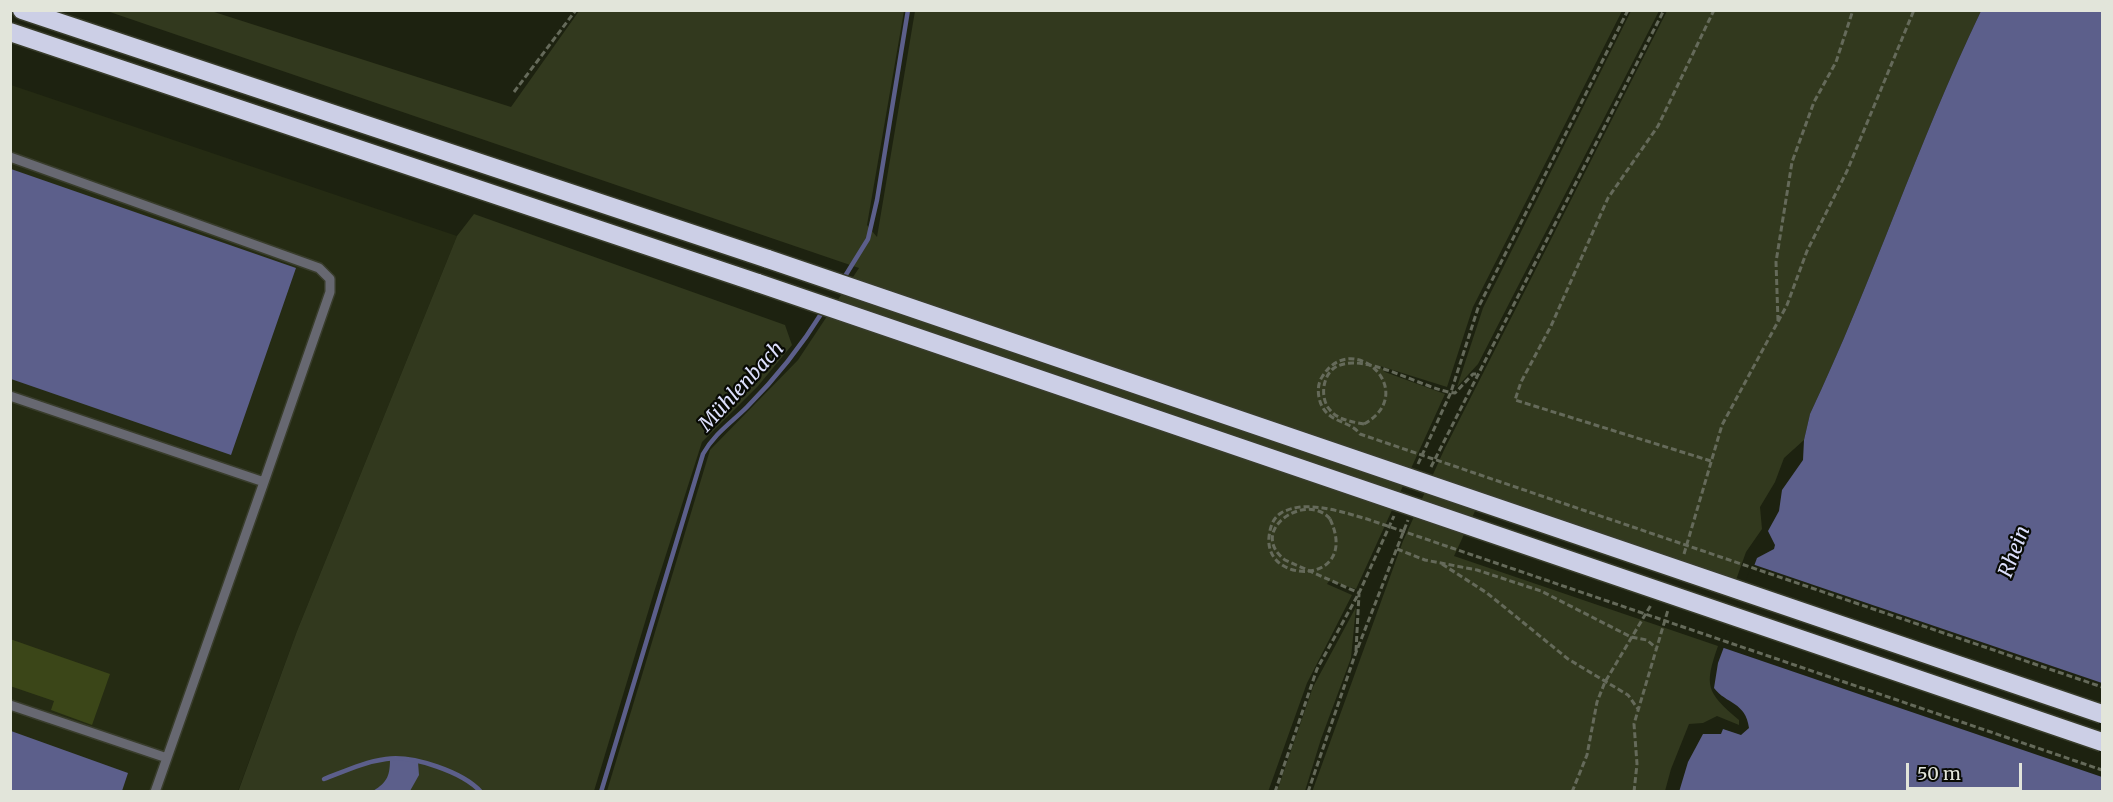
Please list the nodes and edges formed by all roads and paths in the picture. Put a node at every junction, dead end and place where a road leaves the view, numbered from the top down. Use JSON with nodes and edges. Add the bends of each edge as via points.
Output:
{"nodes":[{"id":1,"x":22,"y":10,"type":"edge"},
{"id":2,"x":576,"y":10,"type":"edge"},
{"id":3,"x":1628,"y":10,"type":"edge"},
{"id":4,"x":1664,"y":10,"type":"edge"},
{"id":5,"x":1714,"y":10,"type":"edge"},
{"id":6,"x":1852,"y":10,"type":"edge"},
{"id":7,"x":1914,"y":10,"type":"edge"},
{"id":8,"x":10,"y":32,"type":"edge"},
{"id":9,"x":514,"y":92,"type":"dead end"},
{"id":10,"x":10,"y":157,"type":"edge"},
{"id":11,"x":1778,"y":322,"type":"junction"},
{"id":12,"x":1451,"y":392,"type":"junction"},
{"id":13,"x":10,"y":396,"type":"edge"},
{"id":14,"x":1711,"y":461,"type":"junction"},
{"id":15,"x":264,"y":482,"type":"junction"},
{"id":16,"x":1396,"y":549,"type":"dead end"},
{"id":17,"x":1440,"y":563,"type":"junction"},
{"id":18,"x":1681,"y":563,"type":"dead end"},
{"id":19,"x":1359,"y":593,"type":"junction"},
{"id":20,"x":1669,"y":605,"type":"dead end"},
{"id":21,"x":1631,"y":637,"type":"junction"},
{"id":22,"x":1656,"y":648,"type":"junction"},
{"id":23,"x":1605,"y":682,"type":"junction"},
{"id":24,"x":2103,"y":687,"type":"edge"},
{"id":25,"x":10,"y":705,"type":"edge"},
{"id":26,"x":1638,"y":710,"type":"junction"},
{"id":27,"x":2103,"y":714,"type":"edge"},
{"id":28,"x":2103,"y":742,"type":"edge"},
{"id":29,"x":167,"y":758,"type":"junction"},
{"id":30,"x":2103,"y":770,"type":"edge"},
{"id":31,"x":155,"y":792,"type":"edge"},
{"id":32,"x":1275,"y":792,"type":"edge"},
{"id":33,"x":1308,"y":792,"type":"edge"},
{"id":34,"x":1572,"y":792,"type":"edge"},
{"id":35,"x":1634,"y":792,"type":"edge"}],
"edges":[{"from":1,"to":27,"type":"highway","bridge":true},
{"from":2,"to":9,"type":"path"},
{"from":3,"to":12,"type":"path","via":[[1478,308]]},
{"from":4,"to":12,"type":"path","via":[[1478,374],[1473,374],[1455,393]]},
{"from":5,"to":14,"type":"path","via":[[1658,126],[1608,198],[1515,400]]},
{"from":6,"to":11,"type":"path","via":[[1836,62],[1814,102],[1792,162],[1776,262]]},
{"from":7,"to":11,"type":"path"},
{"from":8,"to":28,"type":"highway","bridge":true},
{"from":10,"to":15,"type":"lane","via":[[319,268],[330,279],[330,292]]},
{"from":11,"to":14,"type":"path","via":[[1722,425]]},
{"from":12,"to":24,"type":"path","bridge":true,"via":[[1367,365],[1353,362],[1333,369],[1325,379],[1323,394],[1330,410],[1347,421],[1364,424],[1374,418],[1386,395],[1380,373],[1371,364],[1344,360],[1328,368],[1319,380],[1318,393],[1331,419],[1360,434]]},
{"from":13,"to":15,"type":"lane"},
{"from":14,"to":18,"type":"path"},
{"from":15,"to":29,"type":"lane"},
{"from":16,"to":17,"type":"path"},
{"from":17,"to":21,"type":"path","via":[[1477,570],[1541,591]]},
{"from":17,"to":23,"type":"path","via":[[1487,592],[1568,659]]},
{"from":19,"to":30,"type":"path","bridge":true,"via":[[1303,569],[1278,555],[1272,542],[1277,523],[1289,514],[1320,511],[1330,519],[1337,536],[1326,565],[1314,572],[1300,573],[1278,561],[1268,543],[1270,526],[1279,514],[1294,508],[1334,510],[1367,519]]},
{"from":19,"to":32,"type":"path","via":[[1317,669]]},
{"from":19,"to":33,"type":"path","via":[[1355,655]]},
{"from":20,"to":22,"type":"path"},
{"from":21,"to":22,"type":"path","via":[[1647,640]]},
{"from":21,"to":23,"type":"path"},
{"from":22,"to":26,"type":"path"},
{"from":23,"to":26,"type":"path","via":[[1628,696]]},
{"from":23,"to":34,"type":"path","via":[[1587,755]]},
{"from":25,"to":29,"type":"lane"},
{"from":26,"to":35,"type":"path","via":[[1634,724]]},
{"from":29,"to":31,"type":"lane"}]}
